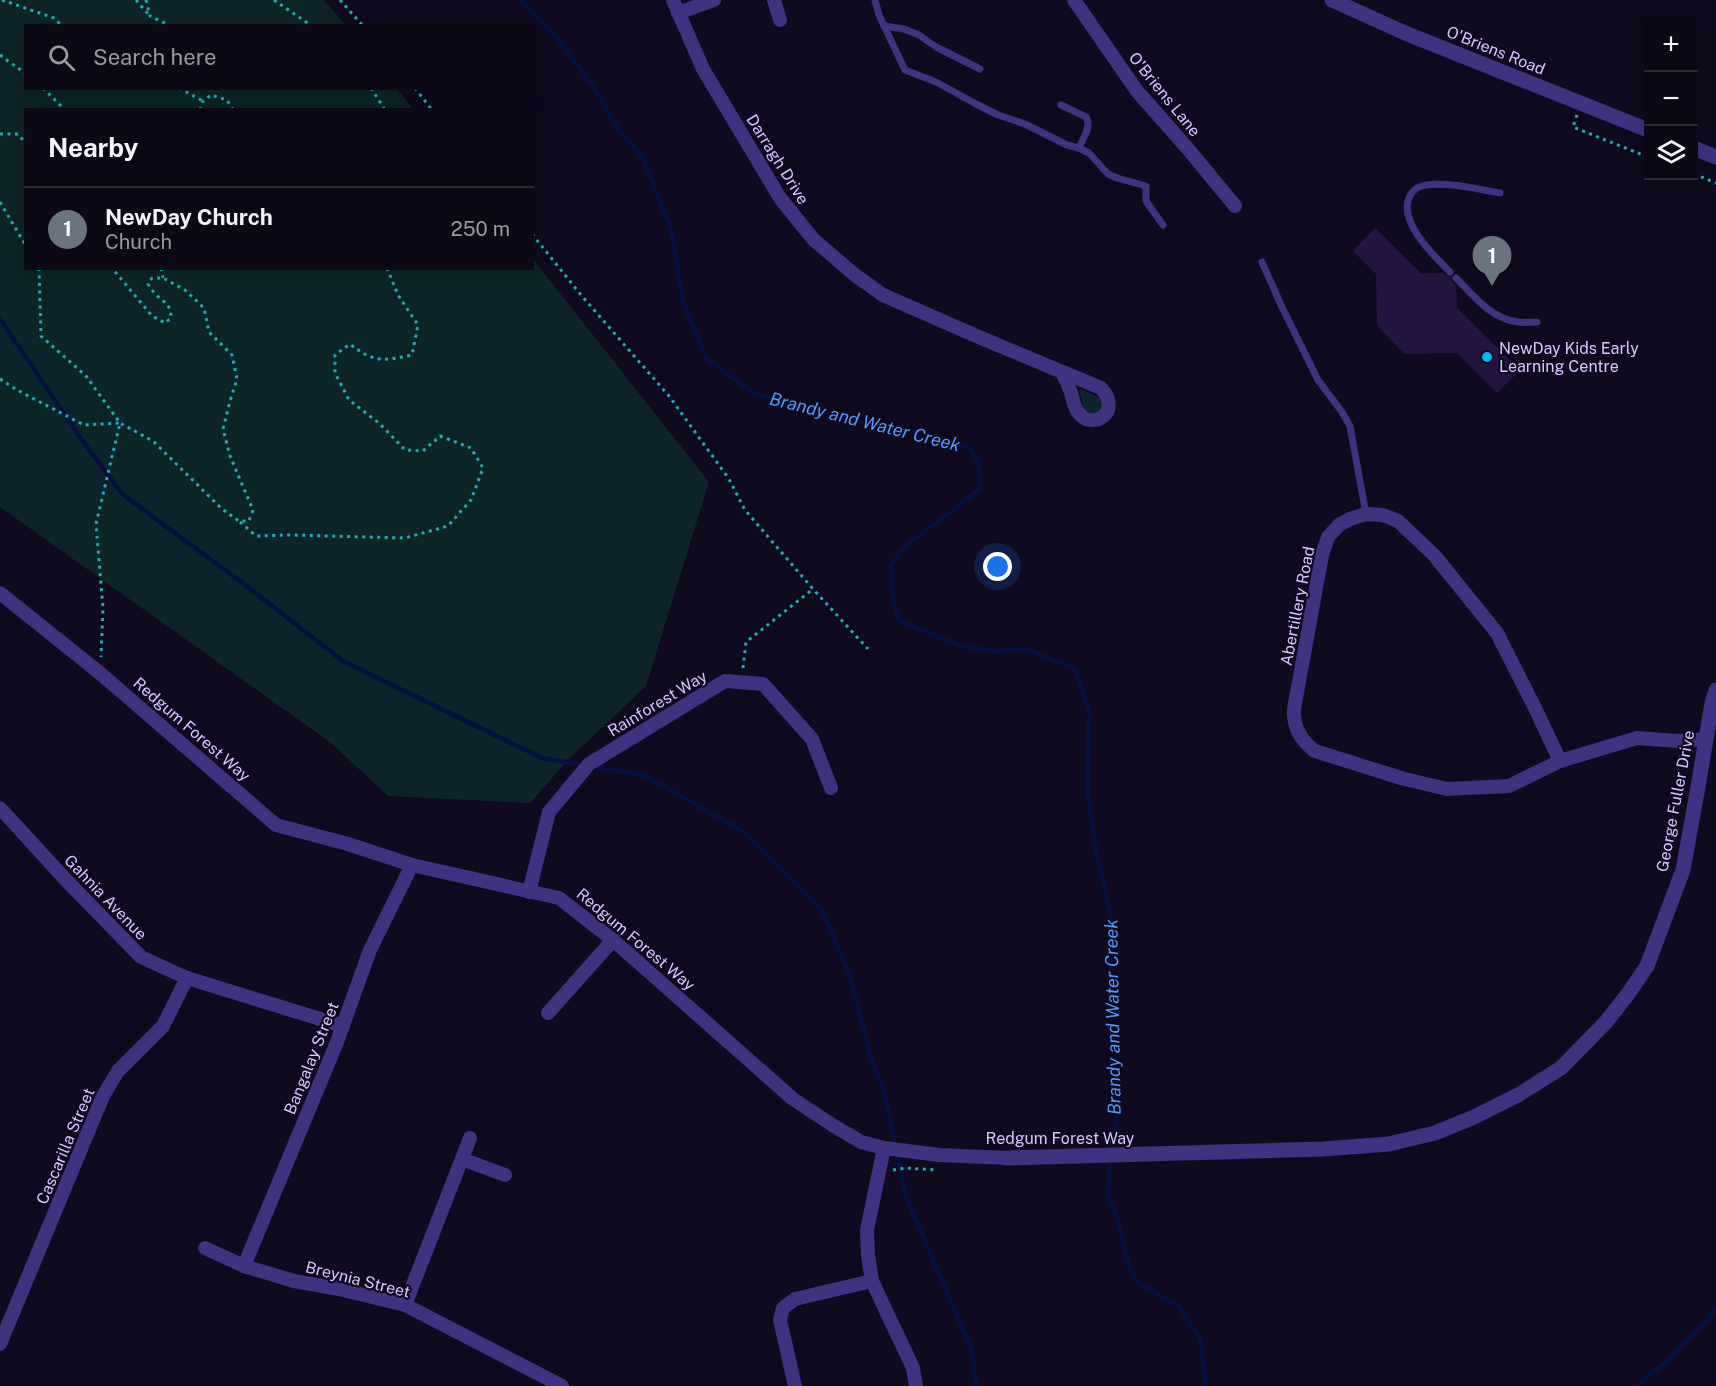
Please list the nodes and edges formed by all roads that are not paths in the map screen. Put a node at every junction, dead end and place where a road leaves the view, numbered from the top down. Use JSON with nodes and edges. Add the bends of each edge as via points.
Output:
{"nodes":[{"id":1,"x":714,"y":0,"type":"edge"},
{"id":2,"x":774,"y":0,"type":"edge"},
{"id":3,"x":875,"y":0,"type":"edge"},
{"id":4,"x":1074,"y":0,"type":"edge"},
{"id":5,"x":1332,"y":0,"type":"edge"},
{"id":6,"x":675,"y":6,"type":"edge"},
{"id":7,"x":780,"y":20,"type":"dead end"},
{"id":8,"x":884,"y":26,"type":"junction"},
{"id":9,"x":980,"y":69,"type":"dead end"},
{"id":10,"x":1061,"y":105,"type":"dead end"},
{"id":11,"x":1644,"y":128,"type":"edge"},
{"id":12,"x":1079,"y":148,"type":"junction"},
{"id":13,"x":1698,"y":150,"type":"edge"},
{"id":14,"x":1716,"y":158,"type":"edge"},
{"id":15,"x":1500,"y":193,"type":"dead end"},
{"id":16,"x":1235,"y":206,"type":"dead end"},
{"id":17,"x":1163,"y":225,"type":"dead end"},
{"id":18,"x":1262,"y":262,"type":"dead end"},
{"id":19,"x":1450,"y":272,"type":"dead end"},
{"id":20,"x":1456,"y":278,"type":"dead end"},
{"id":21,"x":1537,"y":322,"type":"dead end"},
{"id":22,"x":1062,"y":373,"type":"dead end"},
{"id":23,"x":1366,"y":514,"type":"junction"},
{"id":24,"x":0,"y":592,"type":"edge"},
{"id":25,"x":1716,"y":690,"type":"edge"},
{"id":26,"x":1706,"y":739,"type":"junction"},
{"id":27,"x":1560,"y":761,"type":"junction"},
{"id":28,"x":831,"y":788,"type":"dead end"},
{"id":29,"x":0,"y":808,"type":"edge"},
{"id":30,"x":412,"y":865,"type":"junction"},
{"id":31,"x":529,"y":892,"type":"junction"},
{"id":32,"x":613,"y":940,"type":"junction"},
{"id":33,"x":187,"y":978,"type":"junction"},
{"id":34,"x":548,"y":1013,"type":"dead end"},
{"id":35,"x":343,"y":1026,"type":"junction"},
{"id":36,"x":470,"y":1138,"type":"dead end"},
{"id":37,"x":884,"y":1148,"type":"junction"},
{"id":38,"x":1259,"y":1151,"type":"joint"},
{"id":39,"x":1008,"y":1158,"type":"joint"},
{"id":40,"x":462,"y":1160,"type":"junction"},
{"id":41,"x":505,"y":1175,"type":"dead end"},
{"id":42,"x":205,"y":1248,"type":"dead end"},
{"id":43,"x":244,"y":1266,"type":"junction"},
{"id":44,"x":872,"y":1281,"type":"junction"},
{"id":45,"x":405,"y":1305,"type":"junction"},
{"id":46,"x":0,"y":1344,"type":"edge"},
{"id":47,"x":562,"y":1386,"type":"edge"},
{"id":48,"x":795,"y":1386,"type":"edge"},
{"id":49,"x":916,"y":1386,"type":"edge"}],
"edges":[{"from":1,"to":6,"type":"street"},
{"from":2,"to":7,"type":"street"},
{"from":3,"to":8,"type":"lane"},
{"from":4,"to":16,"type":"street","name":"O'Briens Lane","via":[[1137,91]]},
{"from":5,"to":11,"type":"street","name":"O'Briens Road"},
{"from":6,"to":22,"type":"street","name":"Darragh Drive","via":[[703,69],[780,198],[813,239],[883,295]]},
{"from":8,"to":9,"type":"lane","via":[[919,35]]},
{"from":8,"to":12,"type":"lane","via":[[905,70],[1067,146]]},
{"from":10,"to":12,"type":"lane","via":[[1089,121]]},
{"from":12,"to":17,"type":"lane","via":[[1108,174],[1146,186],[1146,201]]},
{"from":13,"to":14,"type":"street"},
{"from":15,"to":19,"type":"lane","via":[[1442,185],[1423,185],[1413,190],[1407,201],[1408,217],[1427,249]]},
{"from":18,"to":23,"type":"lane","via":[[1318,380],[1350,426]]},
{"from":20,"to":21,"type":"lane","via":[[1487,310],[1517,322]]},
{"from":23,"to":27,"type":"street","via":[[1383,515],[1398,522],[1434,555],[1497,633]]},
{"from":23,"to":27,"type":"street","name":"Abertillery Road","via":[[1339,525],[1328,537],[1322,555],[1294,709],[1298,734],[1305,744],[1315,751],[1447,789],[1509,786]]},
{"from":24,"to":30,"type":"street","name":"Redgum Forest Way","via":[[276,825]]},
{"from":25,"to":26,"type":"street","name":"George Fuller Drive"},
{"from":26,"to":27,"type":"street","via":[[1637,738]]},
{"from":26,"to":38,"type":"street","name":"George Fuller Drive","via":[[1683,870],[1647,966],[1606,1022],[1561,1068],[1518,1095],[1435,1133],[1389,1144]]},
{"from":28,"to":31,"type":"street","name":"Rainforest Way","via":[[812,739],[763,684],[725,681],[589,764],[549,812]]},
{"from":29,"to":33,"type":"street","name":"Gahnia Avenue","via":[[141,957]]},
{"from":30,"to":31,"type":"street","name":"Redgum Forest Way"},
{"from":30,"to":35,"type":"street","name":"Bangalay Street","via":[[370,950]]},
{"from":31,"to":32,"type":"street","name":"Redgum Forest Way","via":[[559,898]]},
{"from":32,"to":34,"type":"street"},
{"from":32,"to":37,"type":"street","name":"Redgum Forest Way","via":[[793,1099],[861,1142]]},
{"from":33,"to":35,"type":"street","name":"Gahnia Avenue"},
{"from":33,"to":46,"type":"street","name":"Cascarilla Street","via":[[163,1026],[118,1071],[103,1095]]},
{"from":35,"to":43,"type":"street","name":"Bangalay Street"},
{"from":36,"to":40,"type":"street"},
{"from":37,"to":39,"type":"street","name":"Redgum Forest Way"},
{"from":37,"to":44,"type":"street","via":[[867,1230]]},
{"from":38,"to":39,"type":"street","name":"Redgum Forest Way"},
{"from":40,"to":41,"type":"street"},
{"from":40,"to":45,"type":"street"},
{"from":42,"to":43,"type":"street","name":"Breynia Street"},
{"from":43,"to":45,"type":"street","name":"Breynia Street"},
{"from":44,"to":48,"type":"street","via":[[795,1299],[783,1308],[780,1320]]},
{"from":44,"to":49,"type":"street","via":[[912,1368]]},
{"from":45,"to":47,"type":"street","name":"Breynia Street"}]}
